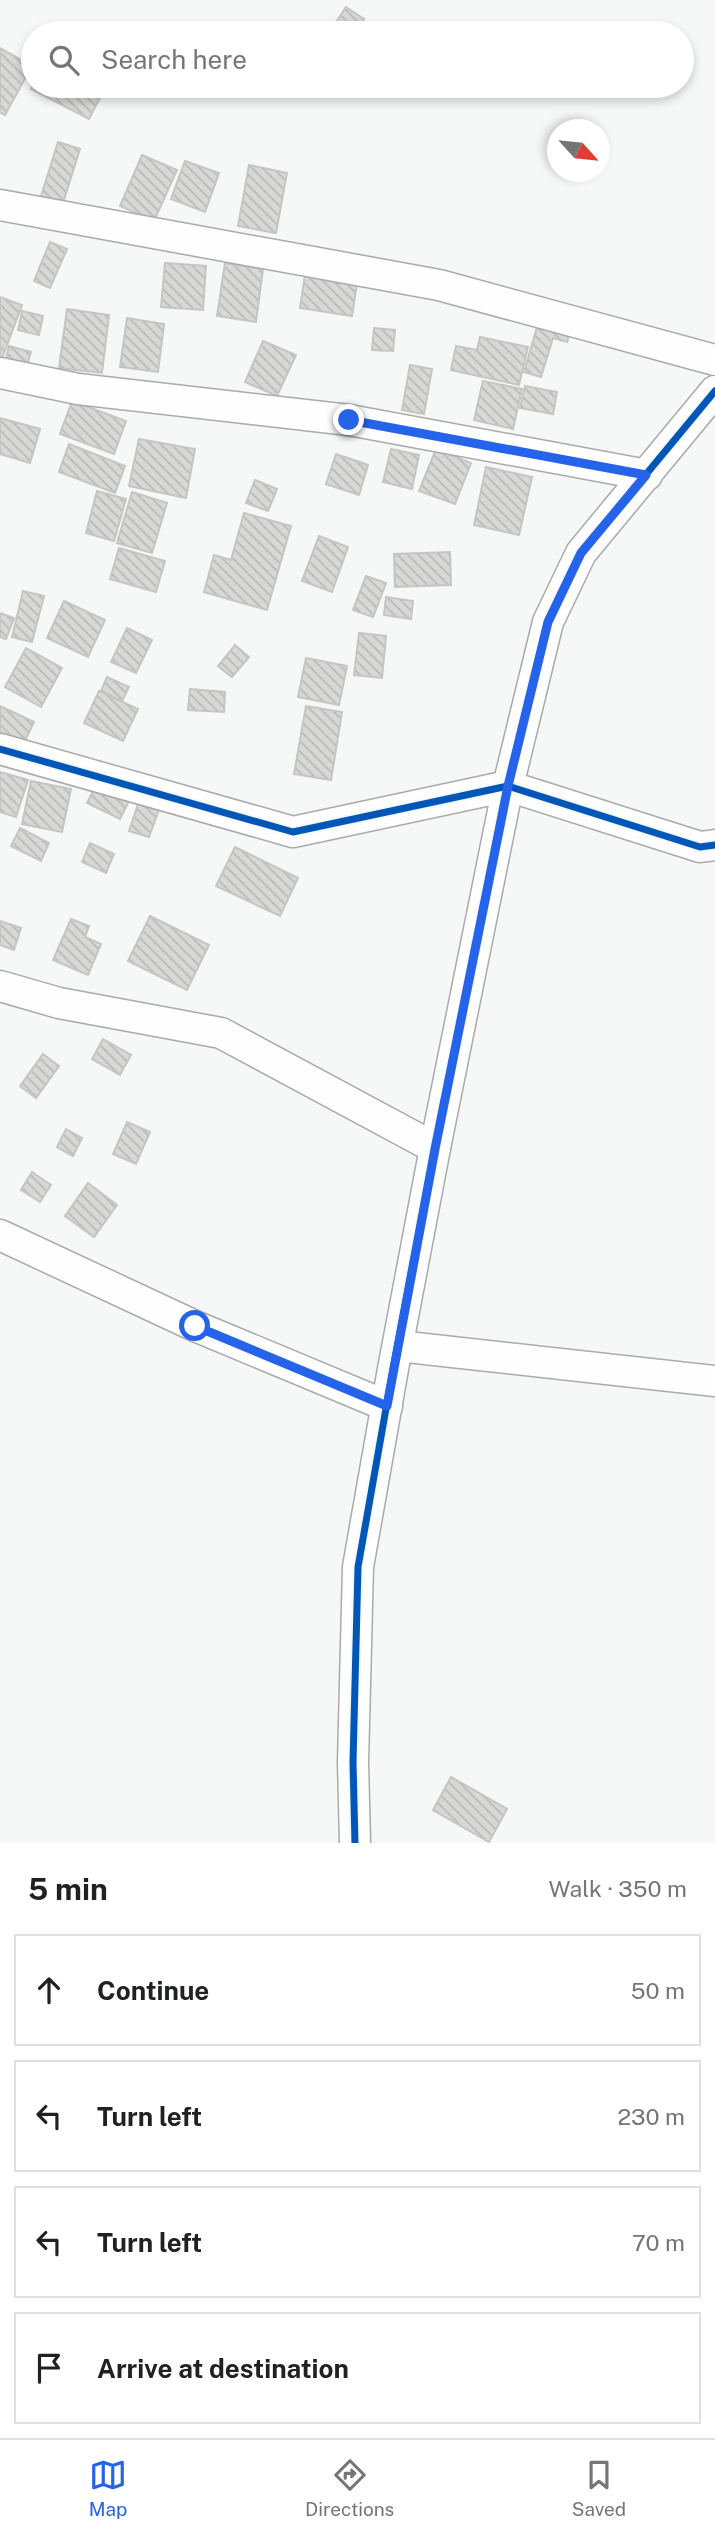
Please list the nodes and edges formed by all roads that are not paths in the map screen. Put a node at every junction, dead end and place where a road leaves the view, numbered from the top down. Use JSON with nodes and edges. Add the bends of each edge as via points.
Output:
{"nodes":[{"id":1,"x":0,"y":205,"type":"edge"},
{"id":2,"x":715,"y":360,"type":"edge"},
{"id":3,"x":0,"y":373,"type":"edge"},
{"id":4,"x":715,"y":391,"type":"edge"},
{"id":5,"x":646,"y":475,"type":"junction"},
{"id":6,"x":0,"y":749,"type":"edge"},
{"id":7,"x":508,"y":786,"type":"junction"},
{"id":8,"x":715,"y":845,"type":"edge"},
{"id":9,"x":0,"y":986,"type":"edge"},
{"id":10,"x":435,"y":1149,"type":"junction"},
{"id":11,"x":0,"y":1235,"type":"edge"},
{"id":12,"x":398,"y":1346,"type":"junction"},
{"id":13,"x":715,"y":1381,"type":"edge"},
{"id":14,"x":387,"y":1406,"type":"junction"},
{"id":15,"x":355,"y":1843,"type":"edge"}],
"edges":[{"from":1,"to":2,"type":"street","via":[[439,285]]},
{"from":3,"to":5,"type":"street","via":[[78,390],[349,420]]},
{"from":4,"to":5,"type":"street"},
{"from":5,"to":7,"type":"street","via":[[581,553],[548,622]]},
{"from":6,"to":7,"type":"street","via":[[293,832]]},
{"from":7,"to":8,"type":"street","via":[[700,846]]},
{"from":7,"to":10,"type":"street"},
{"from":9,"to":10,"type":"street","via":[[60,1003],[221,1033]]},
{"from":10,"to":12,"type":"street"},
{"from":11,"to":14,"type":"street","via":[[195,1326]]},
{"from":12,"to":13,"type":"street"},
{"from":12,"to":14,"type":"street"},
{"from":14,"to":15,"type":"street","via":[[358,1567]]}]}
